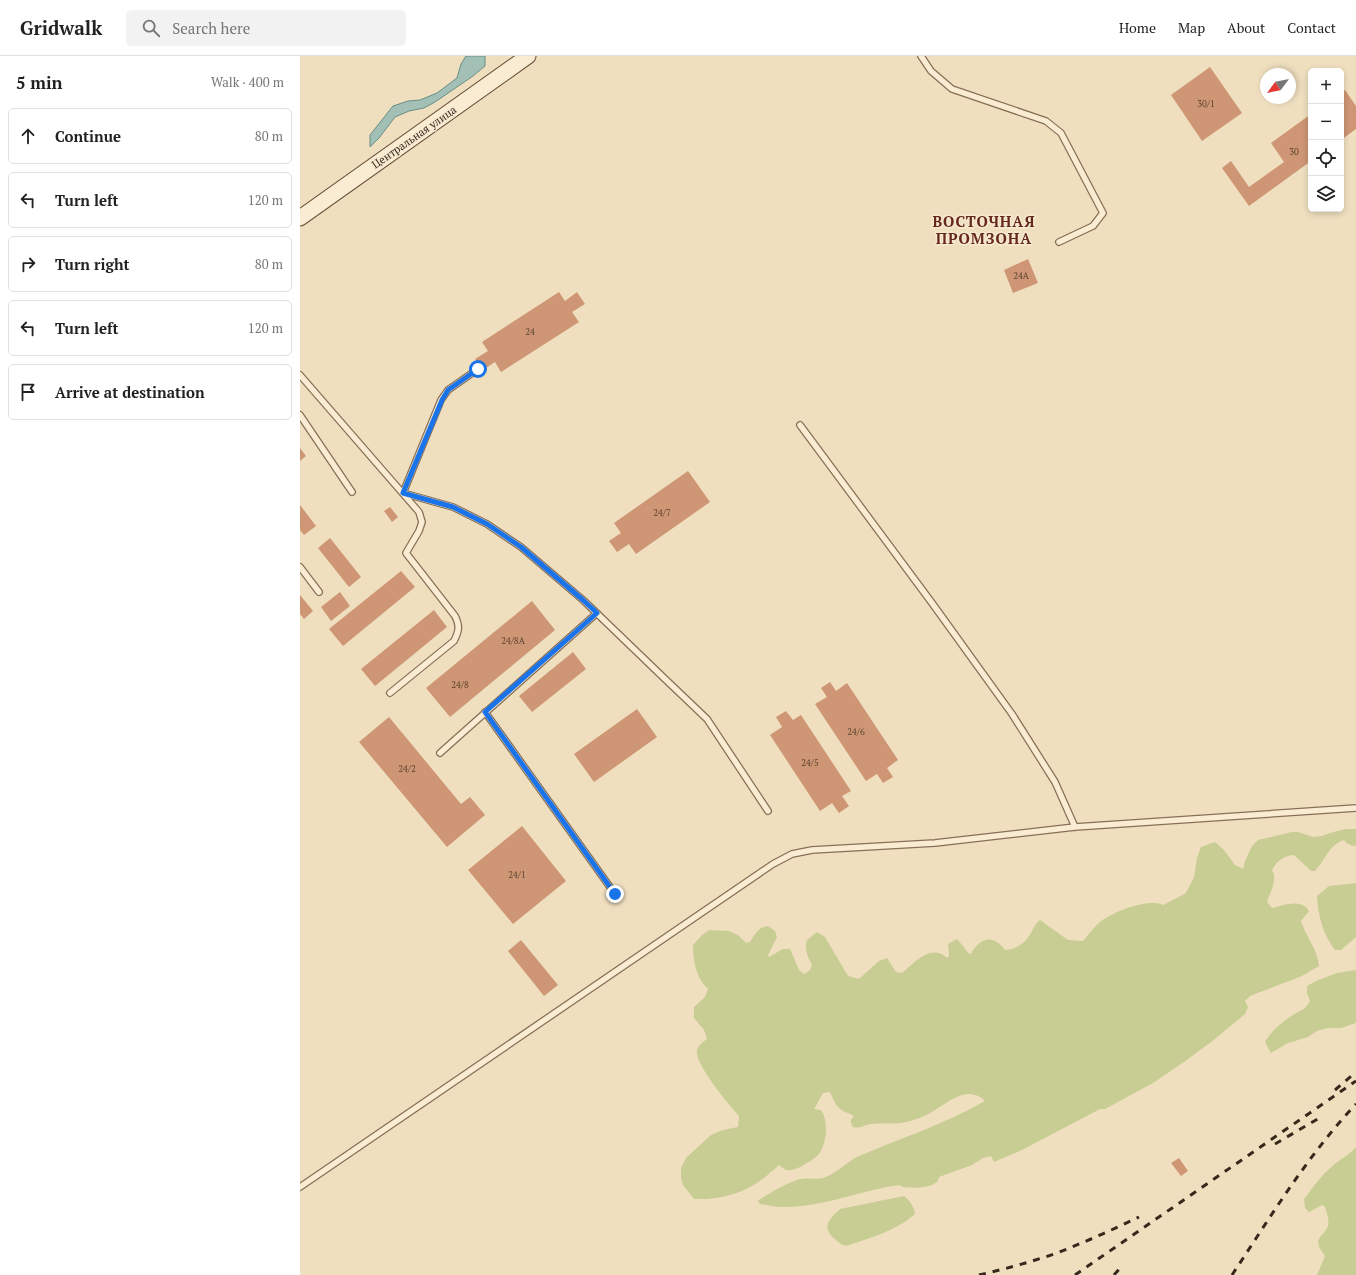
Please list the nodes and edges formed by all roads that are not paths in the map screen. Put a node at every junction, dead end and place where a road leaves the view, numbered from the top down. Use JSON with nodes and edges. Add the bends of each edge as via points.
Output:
{"nodes":[{"id":1,"x":528,"y":56,"type":"edge"},
{"id":2,"x":921,"y":56,"type":"edge"},
{"id":3,"x":300,"y":218,"type":"edge"},
{"id":4,"x":1059,"y":242,"type":"dead end"},
{"id":5,"x":478,"y":369,"type":"dead end"},
{"id":6,"x":300,"y":375,"type":"edge"},
{"id":7,"x":301,"y":419,"type":"edge"},
{"id":8,"x":800,"y":426,"type":"dead end"},
{"id":9,"x":352,"y":492,"type":"dead end"},
{"id":10,"x":403,"y":493,"type":"junction"},
{"id":11,"x":300,"y":567,"type":"edge"},
{"id":12,"x":319,"y":592,"type":"dead end"},
{"id":13,"x":597,"y":613,"type":"junction"},
{"id":14,"x":390,"y":693,"type":"dead end"},
{"id":15,"x":485,"y":712,"type":"junction"},
{"id":16,"x":440,"y":753,"type":"dead end"},
{"id":17,"x":1356,"y":808,"type":"edge"},
{"id":18,"x":768,"y":811,"type":"dead end"},
{"id":19,"x":1074,"y":827,"type":"junction"},
{"id":20,"x":615,"y":894,"type":"dead end"},
{"id":21,"x":300,"y":1187,"type":"edge"}],
"edges":[{"from":1,"to":3,"type":"street","name":"Центральная улица"},
{"from":2,"to":4,"type":"lane","via":[[931,71],[952,89],[1046,121],[1060,133],[1103,213],[1092,226]]},
{"from":5,"to":10,"type":"lane","via":[[448,390]]},
{"from":6,"to":10,"type":"lane"},
{"from":7,"to":9,"type":"lane"},
{"from":8,"to":19,"type":"lane","via":[[1012,714],[1055,782]]},
{"from":10,"to":13,"type":"lane","via":[[453,507],[487,524],[521,547]]},
{"from":10,"to":14,"type":"lane","via":[[419,512],[422,522],[406,553],[455,616],[459,632],[454,641]]},
{"from":11,"to":12,"type":"lane"},
{"from":13,"to":15,"type":"lane"},
{"from":13,"to":18,"type":"lane","via":[[707,719]]},
{"from":15,"to":16,"type":"lane"},
{"from":15,"to":20,"type":"lane"},
{"from":17,"to":19,"type":"lane"},
{"from":19,"to":21,"type":"lane","via":[[935,843],[792,854],[773,864]]}]}
